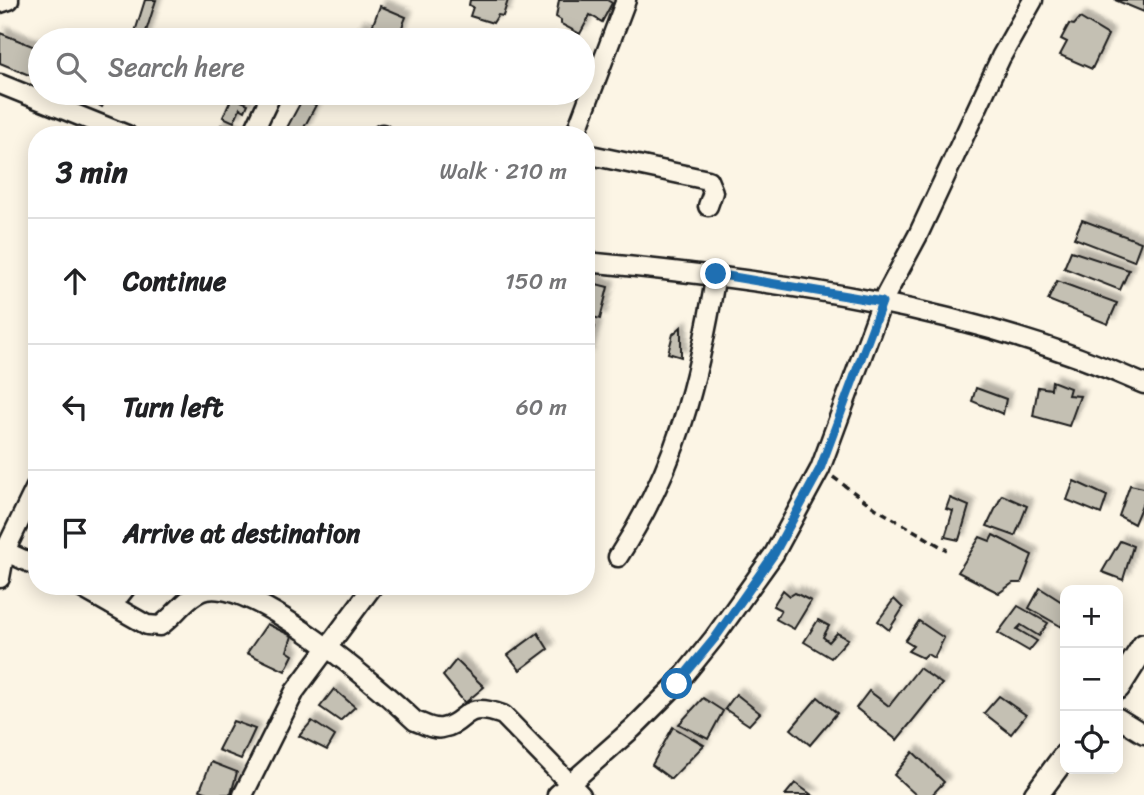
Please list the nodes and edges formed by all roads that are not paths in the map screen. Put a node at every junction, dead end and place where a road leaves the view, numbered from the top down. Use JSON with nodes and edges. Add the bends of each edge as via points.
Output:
{"nodes":[{"id":1,"x":9,"y":0,"type":"edge"},
{"id":2,"x":626,"y":0,"type":"edge"},
{"id":3,"x":1033,"y":0,"type":"edge"},
{"id":4,"x":0,"y":3,"type":"edge"},
{"id":5,"x":595,"y":82,"type":"edge"},
{"id":6,"x":0,"y":84,"type":"edge"},
{"id":7,"x":28,"y":95,"type":"edge"},
{"id":8,"x":52,"y":105,"type":"edge"},
{"id":9,"x":266,"y":105,"type":"edge"},
{"id":10,"x":586,"y":105,"type":"edge"},
{"id":11,"x":105,"y":126,"type":"edge"},
{"id":12,"x":256,"y":126,"type":"edge"},
{"id":13,"x":578,"y":126,"type":"edge"},
{"id":14,"x":595,"y":155,"type":"edge"},
{"id":15,"x":708,"y":206,"type":"dead end"},
{"id":16,"x":595,"y":263,"type":"edge"},
{"id":17,"x":716,"y":274,"type":"junction"},
{"id":18,"x":882,"y":302,"type":"junction"},
{"id":19,"x":1144,"y":384,"type":"edge"},
{"id":20,"x":28,"y":502,"type":"edge"},
{"id":21,"x":2,"y":550,"type":"edge"},
{"id":22,"x":618,"y":557,"type":"dead end"},
{"id":23,"x":28,"y":562,"type":"edge"},
{"id":24,"x":0,"y":578,"type":"edge"},
{"id":25,"x":94,"y":595,"type":"edge"},
{"id":26,"x":120,"y":595,"type":"edge"},
{"id":27,"x":198,"y":595,"type":"edge"},
{"id":28,"x":241,"y":595,"type":"edge"},
{"id":29,"x":366,"y":595,"type":"edge"},
{"id":30,"x":112,"y":605,"type":"junction"},
{"id":31,"x":1144,"y":646,"type":"edge"},
{"id":32,"x":327,"y":647,"type":"junction"},
{"id":33,"x":1123,"y":679,"type":"edge"},
{"id":34,"x":1123,"y":721,"type":"edge"},
{"id":35,"x":1144,"y":734,"type":"edge"},
{"id":36,"x":1060,"y":763,"type":"edge"},
{"id":37,"x":569,"y":791,"type":"edge"},
{"id":38,"x":243,"y":795,"type":"edge"},
{"id":39,"x":1035,"y":795,"type":"edge"}],
"edges":[{"from":1,"to":4,"type":"street"},
{"from":2,"to":5,"type":"street"},
{"from":3,"to":18,"type":"street"},
{"from":6,"to":7,"type":"street"},
{"from":8,"to":11,"type":"street"},
{"from":9,"to":12,"type":"street"},
{"from":10,"to":13,"type":"street"},
{"from":14,"to":15,"type":"street","via":[[708,180],[713,192]]},
{"from":16,"to":17,"type":"street"},
{"from":17,"to":18,"type":"street"},
{"from":17,"to":22,"type":"street","via":[[704,347],[681,435],[645,516]]},
{"from":18,"to":19,"type":"street","via":[[1065,352]]},
{"from":18,"to":37,"type":"street","via":[[820,469],[774,554],[677,684]]},
{"from":20,"to":21,"type":"street"},
{"from":21,"to":23,"type":"street"},
{"from":21,"to":24,"type":"street"},
{"from":25,"to":30,"type":"street"},
{"from":26,"to":30,"type":"street"},
{"from":27,"to":30,"type":"street","via":[[160,626],[146,625]]},
{"from":28,"to":32,"type":"street"},
{"from":29,"to":32,"type":"street"},
{"from":31,"to":33,"type":"street"},
{"from":32,"to":37,"type":"street","via":[[415,721],[433,728],[444,728],[469,712],[486,709],[503,715]]},
{"from":32,"to":38,"type":"street","via":[[274,728]]},
{"from":34,"to":35,"type":"street"},
{"from":36,"to":39,"type":"street"}]}
